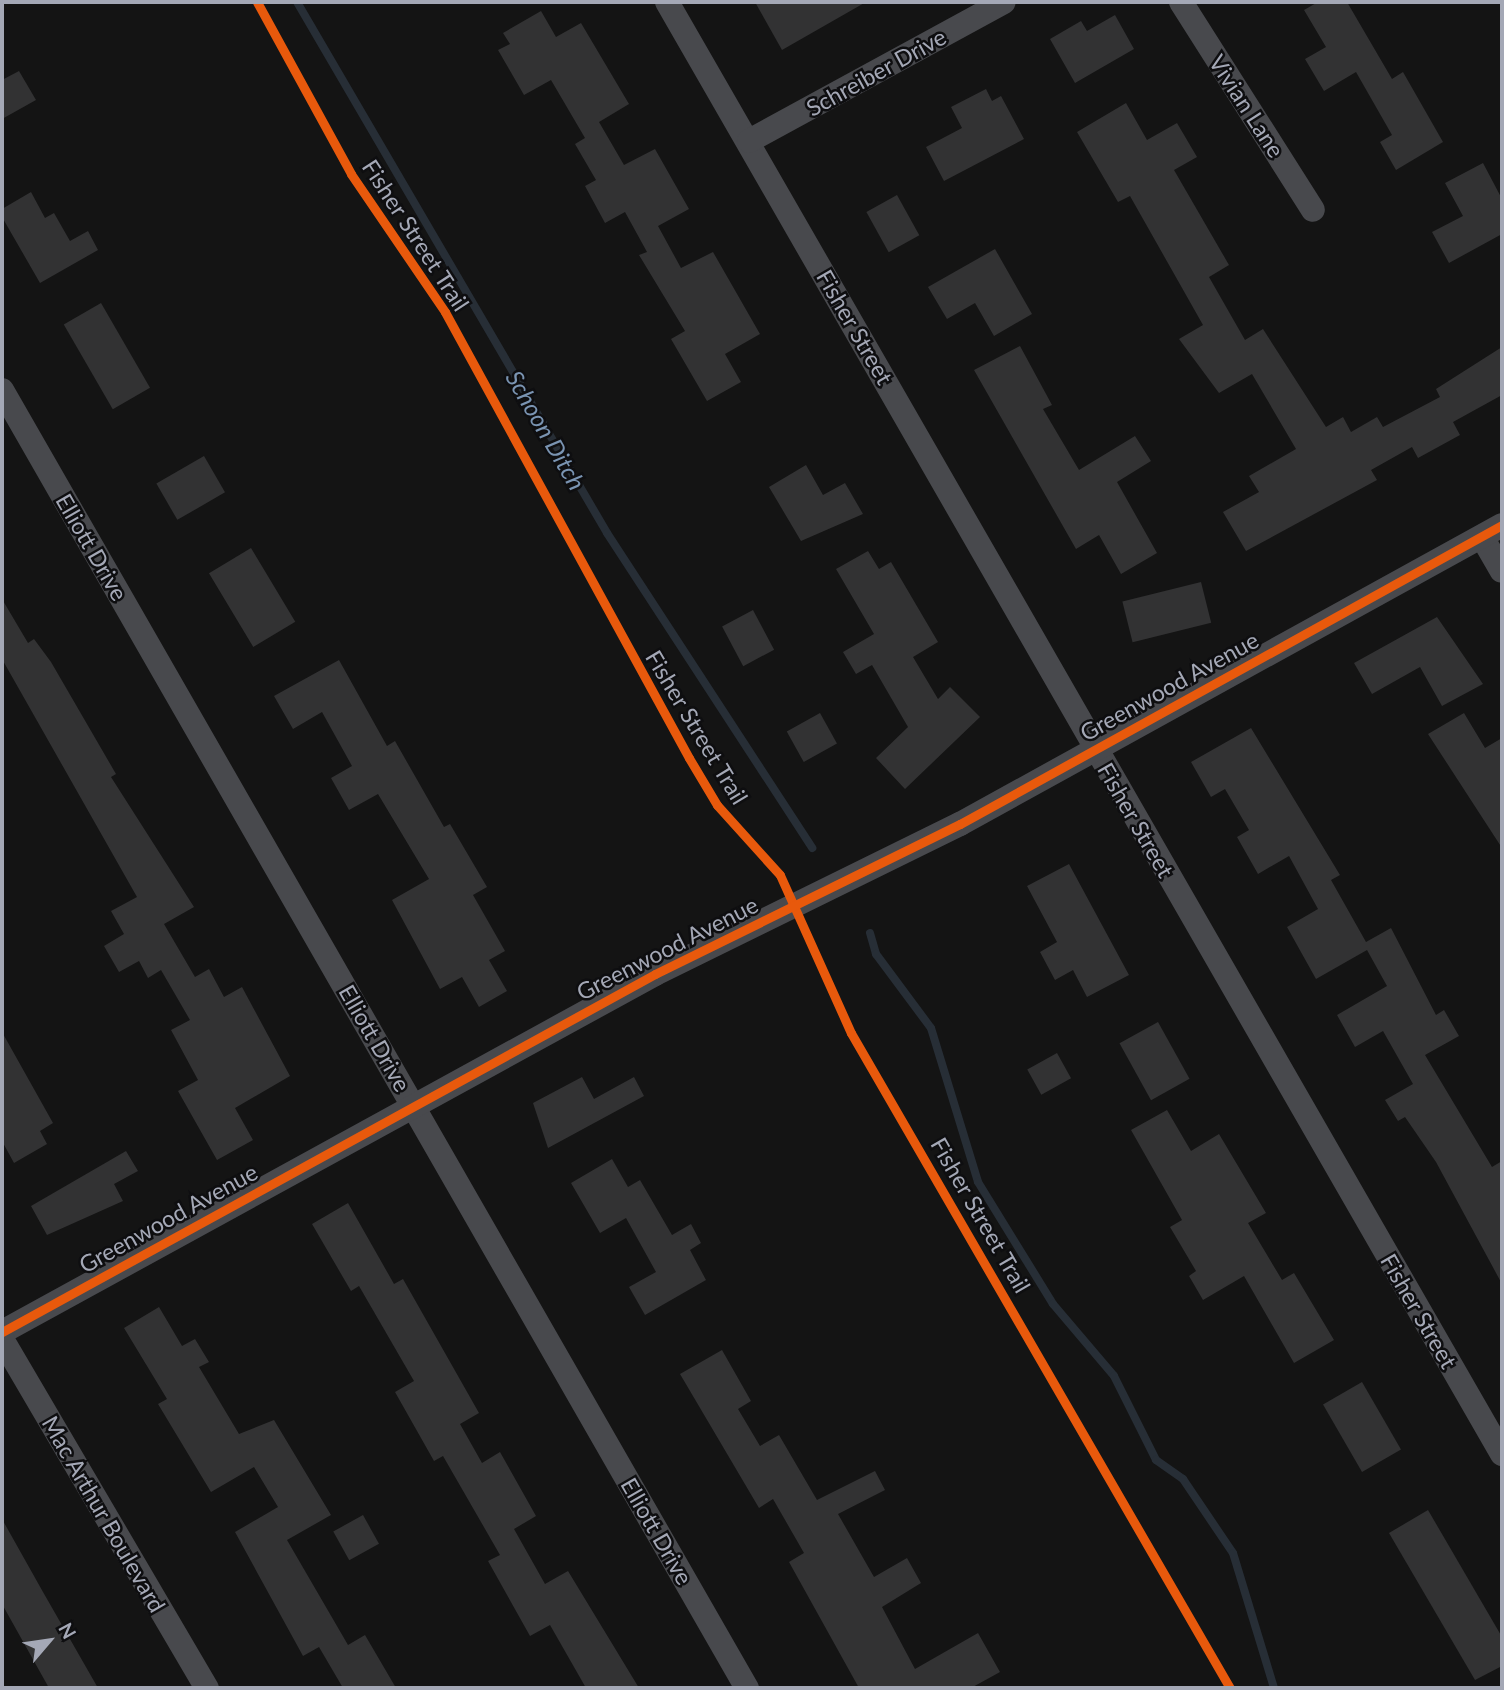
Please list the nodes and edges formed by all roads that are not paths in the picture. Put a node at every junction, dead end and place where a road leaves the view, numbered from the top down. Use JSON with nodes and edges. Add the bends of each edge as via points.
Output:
{"nodes":[{"id":1,"x":667,"y":2,"type":"edge"},
{"id":2,"x":1004,"y":2,"type":"edge"},
{"id":3,"x":1181,"y":2,"type":"edge"},
{"id":4,"x":749,"y":141,"type":"junction"},
{"id":5,"x":1313,"y":210,"type":"dead end"},
{"id":6,"x":2,"y":390,"type":"edge"},
{"id":7,"x":1492,"y":531,"type":"edge"},
{"id":8,"x":1502,"y":571,"type":"edge"},
{"id":9,"x":1095,"y":748,"type":"junction"},
{"id":10,"x":413,"y":1104,"type":"junction"},
{"id":11,"x":2,"y":1332,"type":"edge"},
{"id":12,"x":2,"y":1339,"type":"edge"},
{"id":13,"x":1502,"y":1454,"type":"edge"},
{"id":14,"x":207,"y":1688,"type":"edge"},
{"id":15,"x":747,"y":1688,"type":"edge"}],
"edges":[{"from":1,"to":4,"type":"street","name":"Fisher Street"},
{"from":2,"to":4,"type":"street","name":"Schreiber Drive"},
{"from":3,"to":5,"type":"street","name":"Vivian Lane"},
{"from":4,"to":9,"type":"street","name":"Fisher Street"},
{"from":6,"to":10,"type":"street","name":"Elliott Drive"},
{"from":7,"to":8,"type":"street"},
{"from":7,"to":9,"type":"street","name":"Greenwood Avenue"},
{"from":9,"to":10,"type":"street","name":"Greenwood Avenue"},
{"from":9,"to":13,"type":"street","name":"Fisher Street"},
{"from":10,"to":11,"type":"street","name":"Greenwood Avenue"},
{"from":10,"to":15,"type":"street","name":"Elliott Drive"},
{"from":12,"to":14,"type":"street","name":"Mac Arthur Boulevard"}]}
